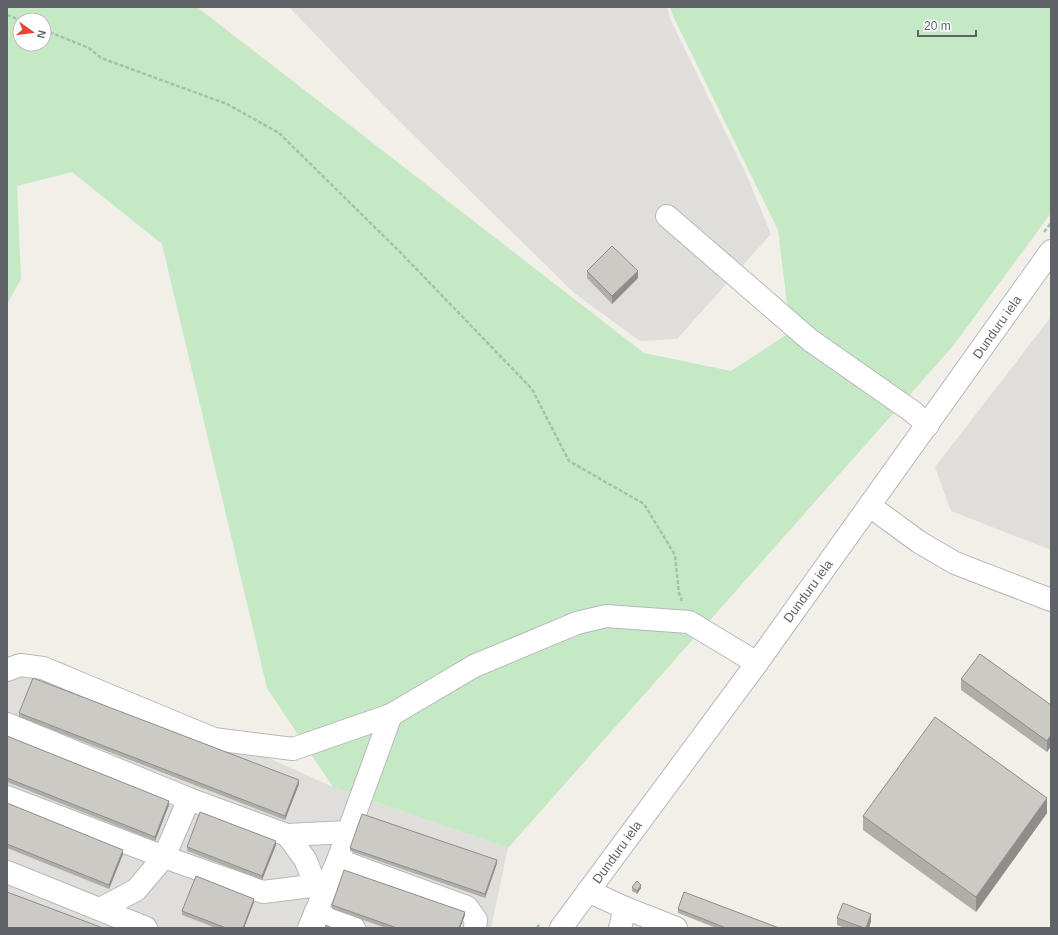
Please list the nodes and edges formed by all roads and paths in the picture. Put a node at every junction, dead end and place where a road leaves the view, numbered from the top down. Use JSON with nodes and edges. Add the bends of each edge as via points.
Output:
{"nodes":[{"id":1,"x":52,"y":33,"type":"edge"},
{"id":2,"x":667,"y":216,"type":"dead end"},
{"id":3,"x":1051,"y":251,"type":"edge"},
{"id":4,"x":928,"y":425,"type":"junction"},
{"id":5,"x":870,"y":506,"type":"junction"},
{"id":6,"x":1051,"y":600,"type":"edge"},
{"id":7,"x":689,"y":622,"type":"junction"},
{"id":8,"x":757,"y":663,"type":"junction"},
{"id":9,"x":7,"y":670,"type":"edge"},
{"id":10,"x":391,"y":715,"type":"junction"},
{"id":11,"x":7,"y":724,"type":"edge"},
{"id":12,"x":7,"y":797,"type":"edge"},
{"id":13,"x":189,"y":799,"type":"junction"},
{"id":14,"x":348,"y":832,"type":"junction"},
{"id":15,"x":287,"y":835,"type":"junction"},
{"id":16,"x":164,"y":857,"type":"junction"},
{"id":17,"x":338,"y":860,"type":"junction"},
{"id":18,"x":7,"y":872,"type":"edge"},
{"id":19,"x":322,"y":885,"type":"junction"},
{"id":20,"x":136,"y":890,"type":"junction"},
{"id":21,"x":588,"y":891,"type":"junction"},
{"id":22,"x":100,"y":909,"type":"junction"},
{"id":23,"x":623,"y":918,"type":"edge"},
{"id":24,"x":312,"y":920,"type":"edge"},
{"id":25,"x":141,"y":926,"type":"edge"},
{"id":26,"x":354,"y":928,"type":"edge"},
{"id":27,"x":475,"y":928,"type":"edge"},
{"id":28,"x":562,"y":928,"type":"edge"},
{"id":29,"x":676,"y":928,"type":"edge"}],
"edges":[{"from":1,"to":7,"type":"path","via":[[88,48],[101,58],[227,104],[279,133],[402,253],[532,389],[570,461],[644,504],[675,555],[679,593]]},
{"from":2,"to":4,"type":"street","via":[[810,340]]},
{"from":3,"to":4,"type":"street","name":"Dunduru iela"},
{"from":4,"to":5,"type":"street","name":"Dunduru iela"},
{"from":5,"to":6,"type":"street","via":[[919,542],[955,563]]},
{"from":5,"to":8,"type":"street","name":"Dunduru iela"},
{"from":7,"to":8,"type":"street"},
{"from":7,"to":10,"type":"street","via":[[606,616],[577,623],[474,666]]},
{"from":8,"to":21,"type":"street","name":"Dunduru iela"},
{"from":9,"to":10,"type":"street","via":[[20,665],[43,668],[214,739],[293,749]]},
{"from":10,"to":14,"type":"street"},
{"from":11,"to":13,"type":"street"},
{"from":12,"to":16,"type":"street"},
{"from":13,"to":15,"type":"street"},
{"from":13,"to":16,"type":"street"},
{"from":14,"to":15,"type":"street"},
{"from":14,"to":17,"type":"street"},
{"from":15,"to":19,"type":"street"},
{"from":16,"to":19,"type":"street","via":[[263,892]]},
{"from":16,"to":20,"type":"street"},
{"from":17,"to":19,"type":"street"},
{"from":17,"to":27,"type":"street","via":[[467,907],[476,920]]},
{"from":18,"to":22,"type":"street"},
{"from":19,"to":24,"type":"street"},
{"from":20,"to":22,"type":"street"},
{"from":20,"to":25,"type":"street"},
{"from":21,"to":23,"type":"street"},
{"from":21,"to":28,"type":"street","name":"Dunduru iela"},
{"from":22,"to":25,"type":"street"},
{"from":23,"to":29,"type":"street"},
{"from":24,"to":26,"type":"street"}]}
